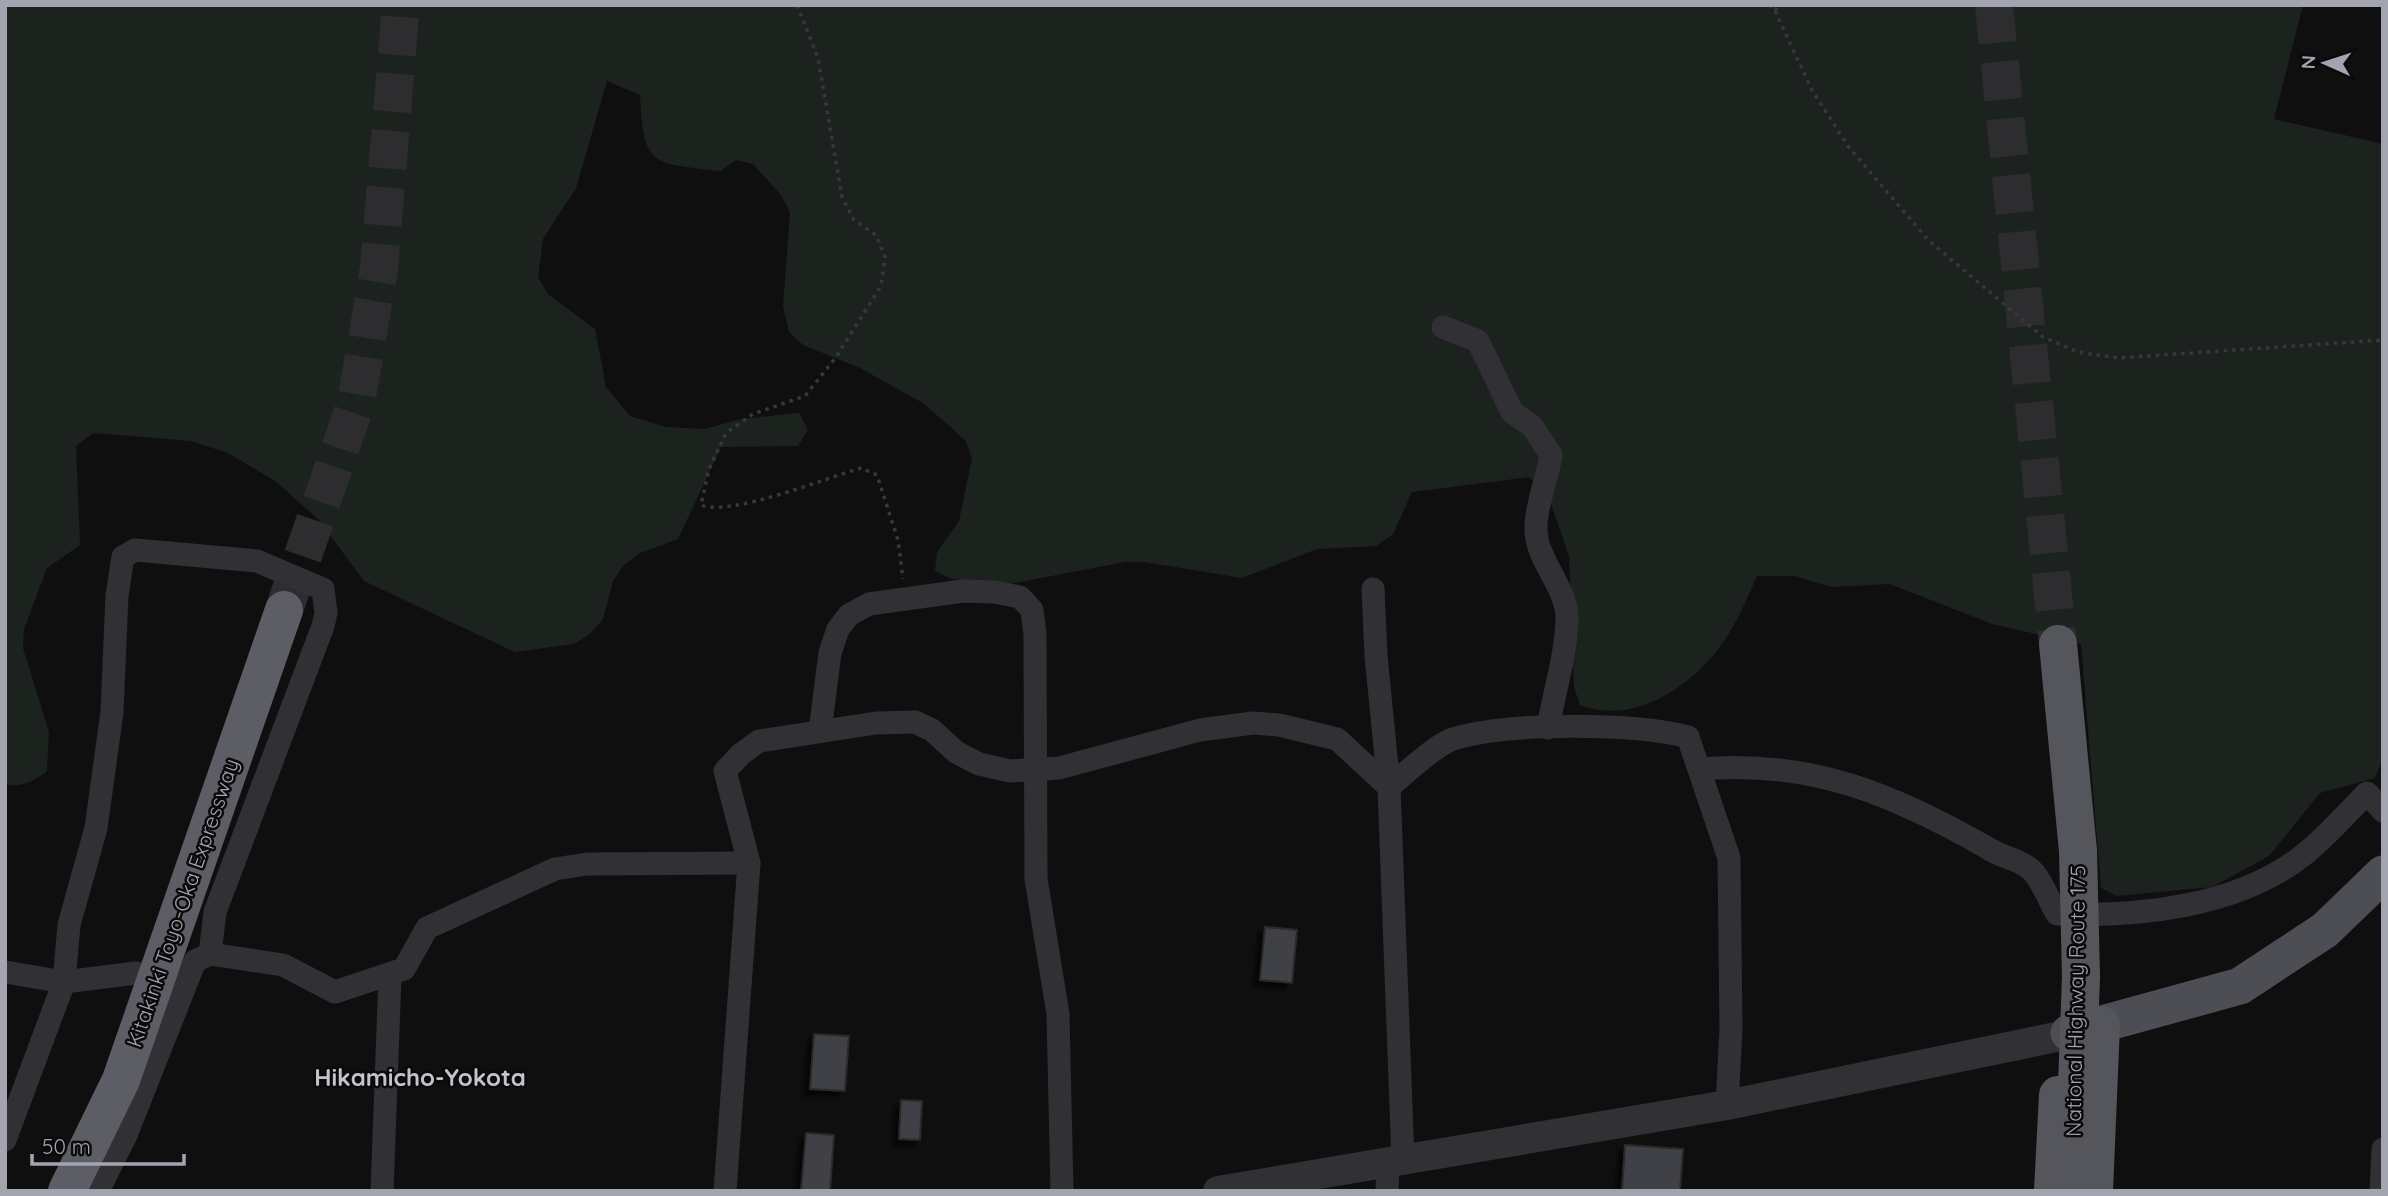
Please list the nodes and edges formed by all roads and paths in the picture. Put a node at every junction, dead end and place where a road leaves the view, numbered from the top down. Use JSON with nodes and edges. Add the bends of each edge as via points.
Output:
{"nodes":[{"id":1,"x":797,"y":5,"type":"edge"},
{"id":2,"x":1769,"y":5,"type":"edge"},
{"id":3,"x":1779,"y":5,"type":"edge"},
{"id":4,"x":1775,"y":11,"type":"junction"},
{"id":5,"x":1443,"y":327,"type":"dead end"},
{"id":6,"x":2383,"y":340,"type":"edge"},
{"id":7,"x":1373,"y":589,"type":"dead end"},
{"id":8,"x":906,"y":601,"type":"junction"},
{"id":9,"x":284,"y":610,"type":"tunnel mouth"},
{"id":10,"x":2058,"y":644,"type":"tunnel mouth"},
{"id":11,"x":1548,"y":727,"type":"junction"},
{"id":12,"x":820,"y":732,"type":"junction"},
{"id":13,"x":1034,"y":769,"type":"junction"},
{"id":14,"x":1699,"y":769,"type":"junction"},
{"id":15,"x":1389,"y":787,"type":"junction"},
{"id":16,"x":2383,"y":811,"type":"edge"},
{"id":17,"x":749,"y":863,"type":"junction"},
{"id":18,"x":2383,"y":874,"type":"edge"},
{"id":19,"x":210,"y":954,"type":"junction"},
{"id":20,"x":5,"y":972,"type":"edge"},
{"id":21,"x":136,"y":973,"type":"dead end"},
{"id":22,"x":390,"y":975,"type":"junction"},
{"id":23,"x":64,"y":982,"type":"junction"},
{"id":24,"x":2101,"y":1025,"type":"junction"},
{"id":25,"x":2061,"y":1036,"type":"junction"},
{"id":26,"x":1727,"y":1105,"type":"junction"},
{"id":27,"x":5,"y":1140,"type":"edge"},
{"id":28,"x":2383,"y":1149,"type":"edge"},
{"id":29,"x":1392,"y":1171,"type":"edge"},
{"id":30,"x":67,"y":1191,"type":"edge"},
{"id":31,"x":97,"y":1191,"type":"edge"},
{"id":32,"x":382,"y":1191,"type":"edge"},
{"id":33,"x":725,"y":1191,"type":"edge"},
{"id":34,"x":1062,"y":1191,"type":"edge"},
{"id":35,"x":1218,"y":1191,"type":"edge"},
{"id":36,"x":2053,"y":1191,"type":"edge"},
{"id":37,"x":2073,"y":1191,"type":"edge"},
{"id":38,"x":2094,"y":1191,"type":"edge"},
{"id":39,"x":2381,"y":1191,"type":"edge"}],
"edges":[{"from":1,"to":8,"type":"path","via":[[818,58],[842,197],[854,219],[876,235],[885,257],[881,286],[805,396],[752,414],[726,433],[709,469],[701,505],[712,509],[742,505],[861,468],[877,475],[898,540]]},
{"from":2,"to":4,"type":"path"},
{"from":3,"to":4,"type":"path"},
{"from":4,"to":6,"type":"path","via":[[1812,90],[1848,146],[1928,240],[2043,337],[2078,352],[2118,358]]},
{"from":5,"to":11,"type":"street","via":[[1478,341],[1512,412],[1532,426],[1551,455],[1535,517],[1537,541],[1567,619]]},
{"from":7,"to":15,"type":"street"},
{"from":8,"to":12,"type":"street","via":[[869,604],[849,615],[838,629],[830,653]]},
{"from":8,"to":13,"type":"street","via":[[963,591],[994,592],[1020,597],[1032,610]]},
{"from":9,"to":30,"type":"highway","name":"Kitakinki Toyo-Oka Expressway","via":[[121,1080]]},
{"from":10,"to":37,"type":"highway","name":"National Highway Route 175","bridge":true,"via":[[2078,852],[2081,976]]},
{"from":11,"to":14,"type":"street","via":[[1660,730],[1688,737]]},
{"from":11,"to":15,"type":"street","via":[[1506,729],[1451,740]]},
{"from":12,"to":13,"type":"street","via":[[915,722],[979,764],[1010,771]]},
{"from":12,"to":17,"type":"street","via":[[759,741],[725,771]]},
{"from":13,"to":15,"type":"street","via":[[1059,768],[1200,730],[1253,723],[1337,739]]},
{"from":13,"to":34,"type":"street","via":[[1036,879],[1058,1014]]},
{"from":14,"to":16,"type":"street","via":[[1738,766],[1796,771],[1881,794],[1929,814],[2030,869],[2057,914],[2113,914],[2192,903],[2246,889],[2305,854],[2367,793]]},
{"from":14,"to":26,"type":"street","via":[[1729,858]]},
{"from":15,"to":29,"type":"street"},
{"from":17,"to":22,"type":"street","via":[[587,864],[555,869],[427,928],[404,969]]},
{"from":17,"to":33,"type":"street"},
{"from":18,"to":24,"type":"main road","via":[[2325,930],[2239,986]]},
{"from":19,"to":22,"type":"street","via":[[283,965],[335,992]]},
{"from":19,"to":23,"type":"street","via":[[215,912],[323,626],[323,589],[257,561],[135,550],[123,557],[104,778],[96,828],[69,925]]},
{"from":19,"to":31,"type":"street","via":[[195,961],[126,1135]]},
{"from":20,"to":23,"type":"street"},
{"from":21,"to":23,"type":"street"},
{"from":22,"to":32,"type":"street"},
{"from":23,"to":27,"type":"street"},
{"from":24,"to":25,"type":"main road"},
{"from":24,"to":38,"type":"highway"},
{"from":25,"to":26,"type":"street"},
{"from":25,"to":36,"type":"highway"},
{"from":26,"to":29,"type":"street"},
{"from":28,"to":39,"type":"street"},
{"from":29,"to":35,"type":"street"}]}
